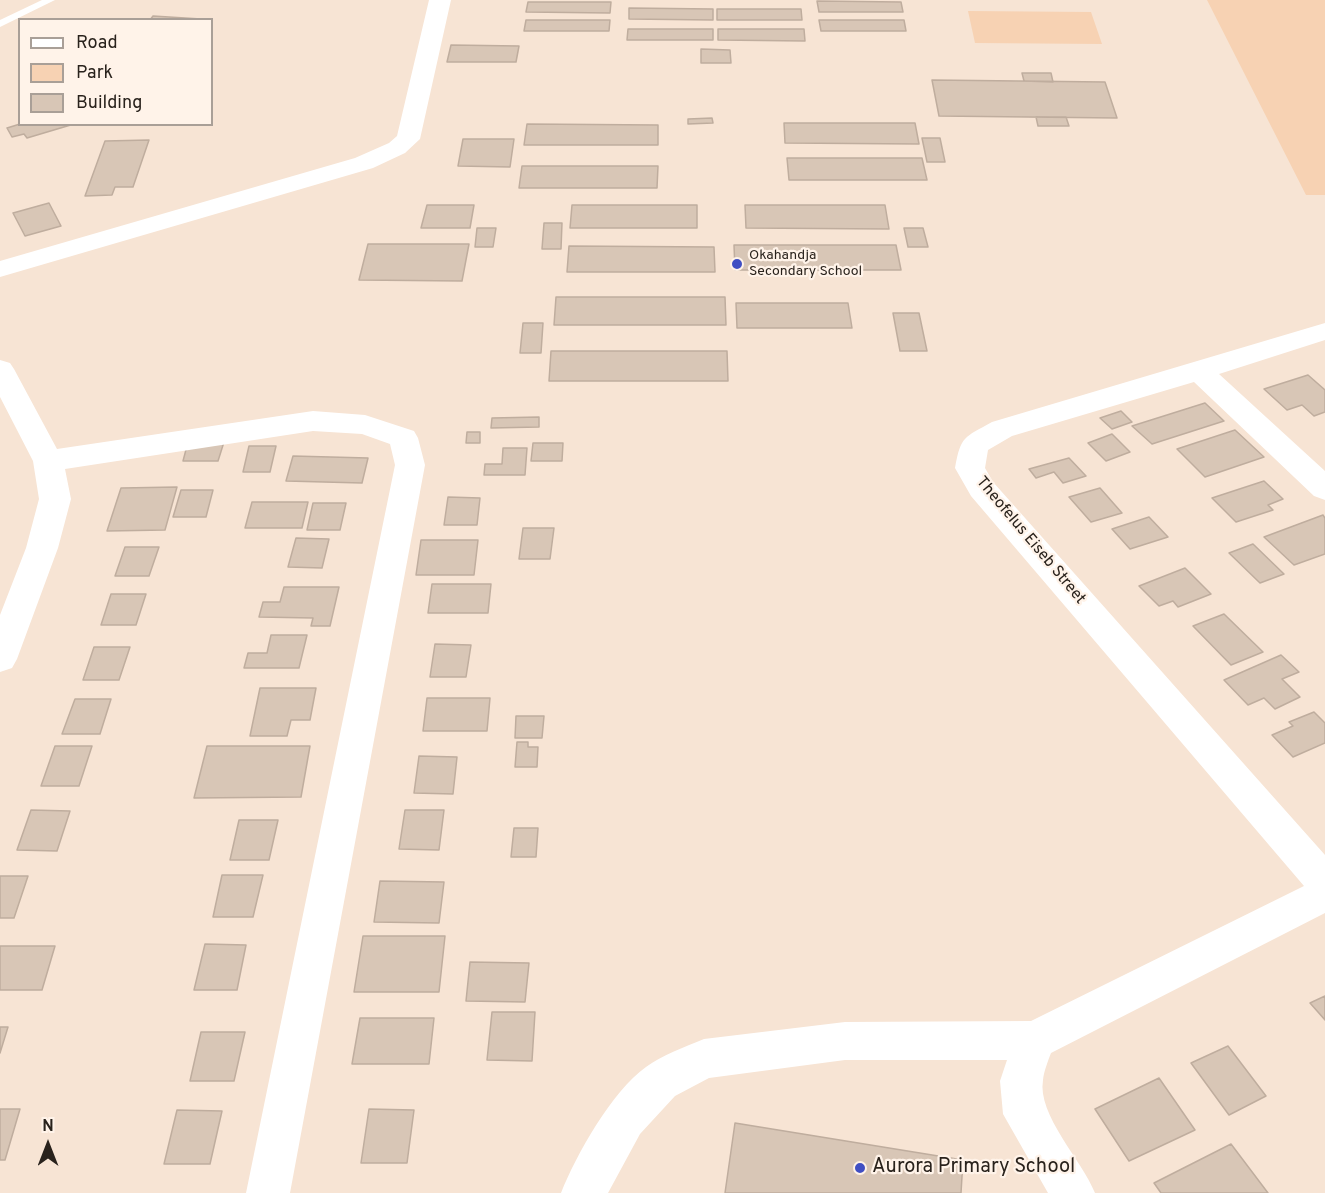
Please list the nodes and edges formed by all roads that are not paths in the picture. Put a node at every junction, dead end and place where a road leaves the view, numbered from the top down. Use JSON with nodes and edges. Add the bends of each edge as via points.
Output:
{"nodes":[{"id":1,"x":50,"y":0,"type":"edge"},
{"id":2,"x":440,"y":0,"type":"edge"},
{"id":3,"x":0,"y":24,"type":"edge"},
{"id":4,"x":0,"y":269,"type":"edge"},
{"id":5,"x":1325,"y":331,"type":"edge"},
{"id":6,"x":0,"y":369,"type":"edge"},
{"id":7,"x":1199,"y":371,"type":"junction"},
{"id":8,"x":48,"y":461,"type":"junction"},
{"id":9,"x":1325,"y":489,"type":"edge"},
{"id":10,"x":0,"y":659,"type":"edge"},
{"id":11,"x":1325,"y":882,"type":"edge"},
{"id":12,"x":1325,"y":894,"type":"edge"},
{"id":13,"x":1034,"y":1040,"type":"junction"},
{"id":14,"x":268,"y":1193,"type":"edge"},
{"id":15,"x":583,"y":1193,"type":"edge"},
{"id":16,"x":1073,"y":1193,"type":"edge"}],
"edges":[{"from":1,"to":3,"type":"lane"},
{"from":2,"to":4,"type":"street","via":[[408,139],[397,148],[363,163]]},
{"from":5,"to":7,"type":"street","name":"Theofelus Eiseb Street"},
{"from":6,"to":8,"type":"street"},
{"from":7,"to":9,"type":"street"},
{"from":7,"to":11,"type":"street","name":"Theofelus Eiseb Street","via":[[1002,429],[974,445],[970,468],[982,489]]},
{"from":8,"to":10,"type":"street","via":[[56,500]]},
{"from":8,"to":14,"type":"street","via":[[313,421],[365,425],[403,438],[411,465]]},
{"from":12,"to":13,"type":"street"},
{"from":13,"to":15,"type":"street","via":[[845,1041],[704,1059],[660,1082],[625,1119]]},
{"from":13,"to":16,"type":"street","via":[[1021,1081],[1025,1114]]}]}
